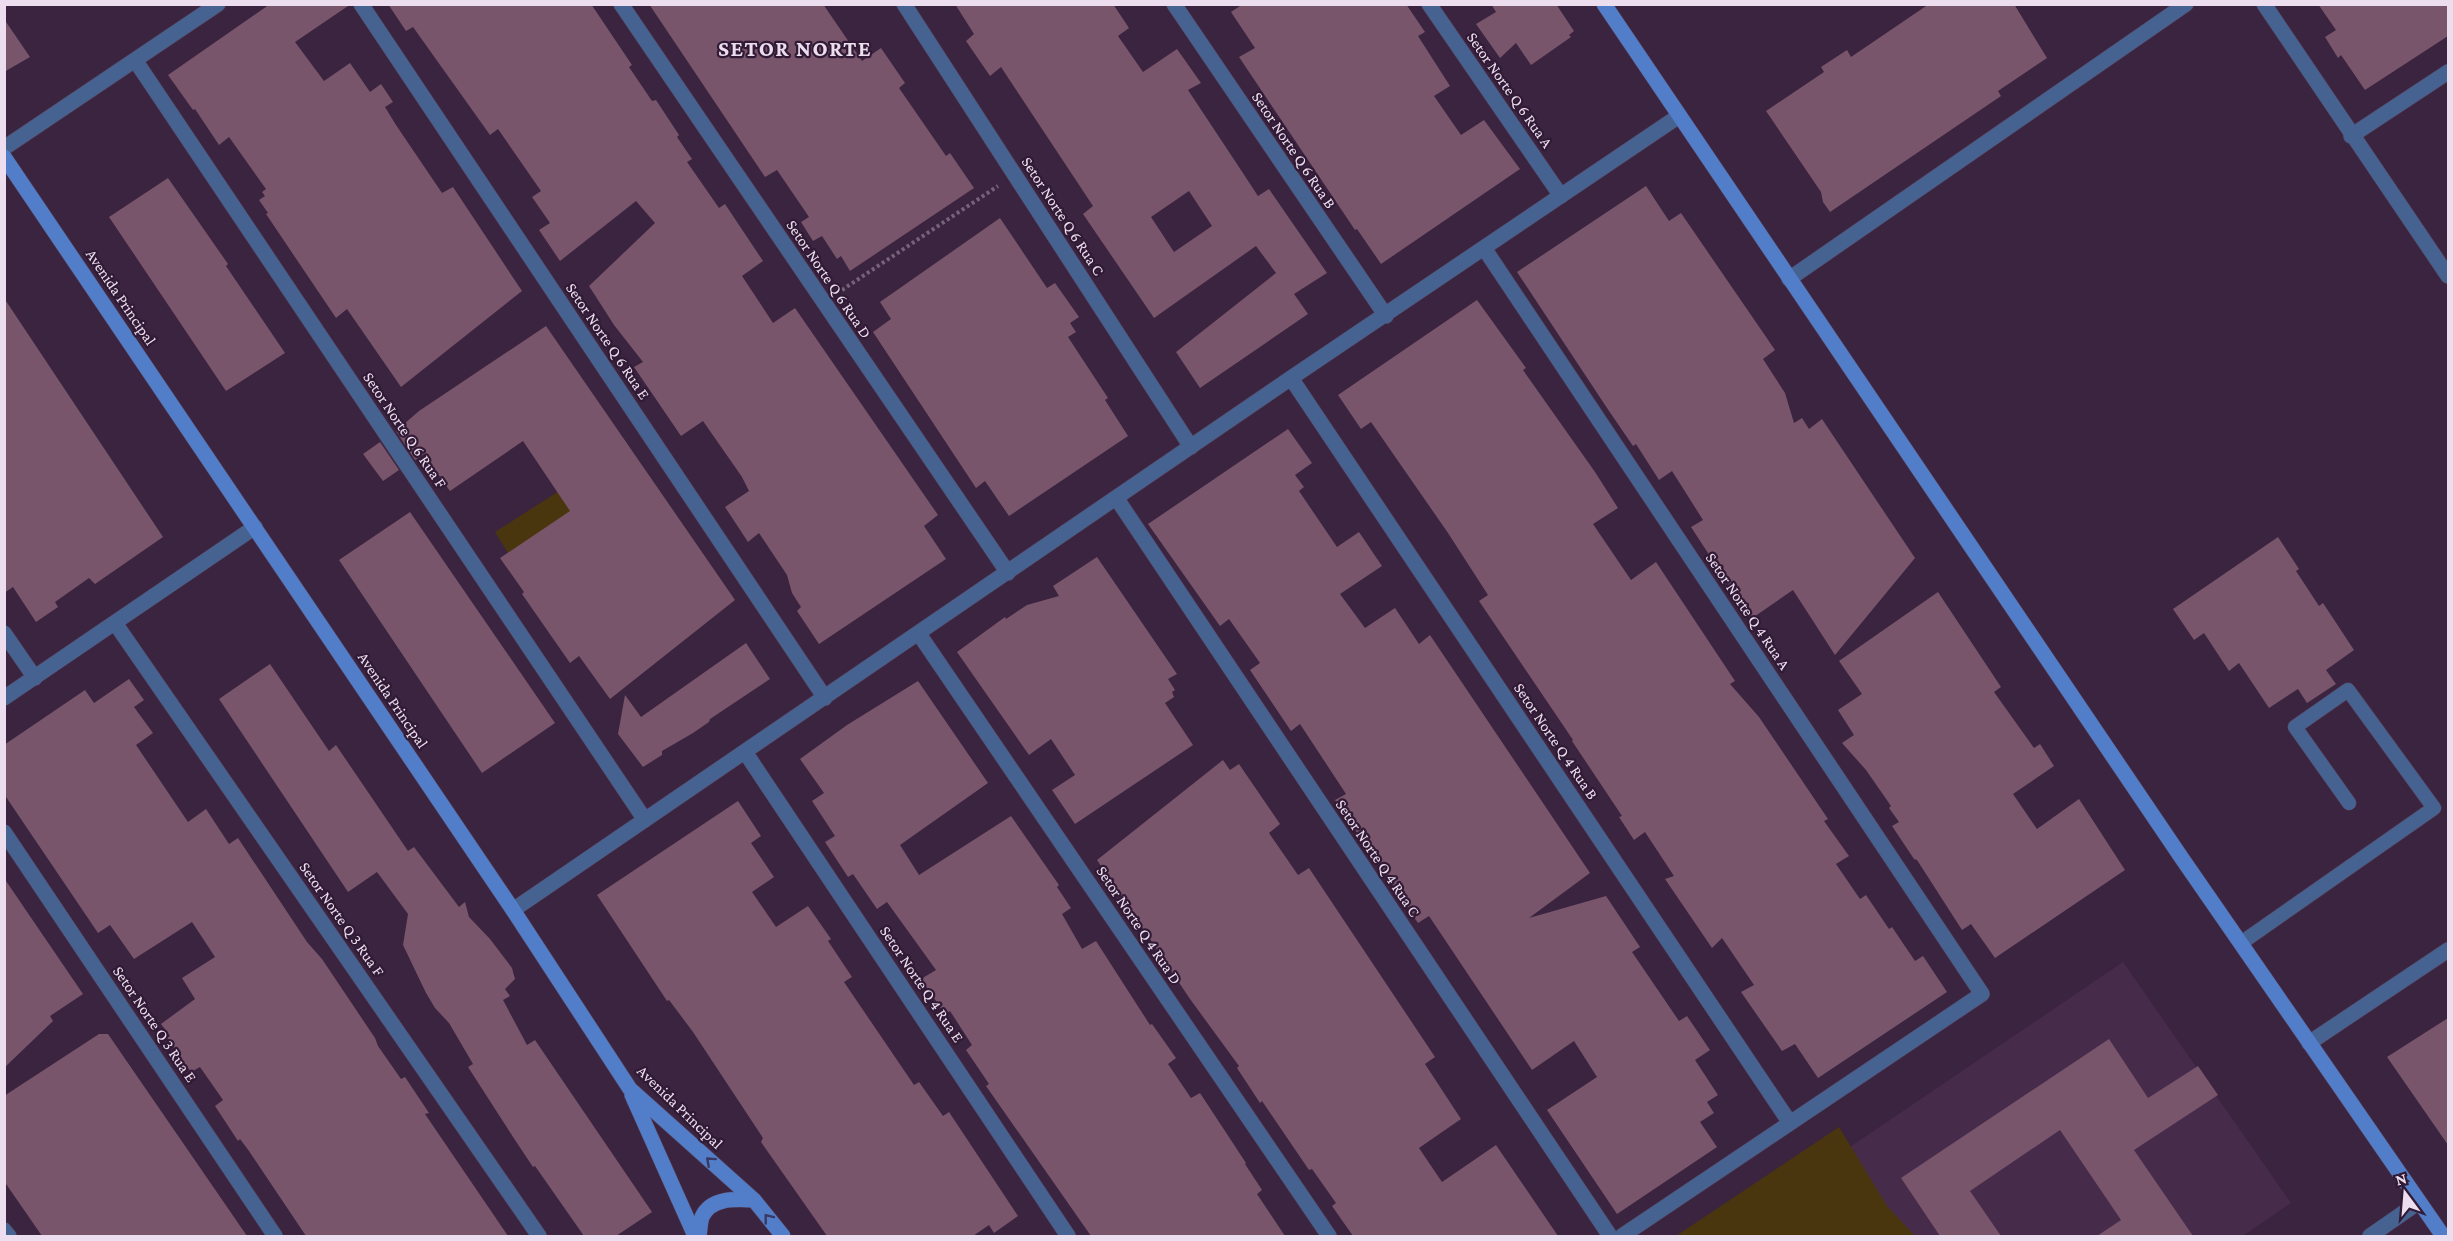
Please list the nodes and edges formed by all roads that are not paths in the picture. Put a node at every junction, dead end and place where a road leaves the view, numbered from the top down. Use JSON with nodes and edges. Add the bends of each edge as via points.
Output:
{"nodes":[{"id":1,"x":218,"y":4,"type":"edge"},
{"id":2,"x":362,"y":4,"type":"edge"},
{"id":3,"x":621,"y":4,"type":"edge"},
{"id":4,"x":904,"y":4,"type":"edge"},
{"id":5,"x":1174,"y":4,"type":"edge"},
{"id":6,"x":1429,"y":4,"type":"edge"},
{"id":7,"x":1604,"y":4,"type":"edge"},
{"id":8,"x":2186,"y":4,"type":"edge"},
{"id":9,"x":2264,"y":4,"type":"edge"},
{"id":10,"x":135,"y":60,"type":"junction"},
{"id":11,"x":2448,"y":72,"type":"edge"},
{"id":12,"x":1679,"y":116,"type":"junction"},
{"id":13,"x":2351,"y":136,"type":"junction"},
{"id":14,"x":4,"y":148,"type":"edge"},
{"id":15,"x":4,"y":157,"type":"edge"},
{"id":16,"x":1561,"y":196,"type":"junction"},
{"id":17,"x":1485,"y":248,"type":"junction"},
{"id":18,"x":2448,"y":276,"type":"edge"},
{"id":19,"x":1789,"y":279,"type":"junction"},
{"id":20,"x":1386,"y":316,"type":"junction"},
{"id":21,"x":1291,"y":378,"type":"junction"},
{"id":22,"x":1191,"y":447,"type":"junction"},
{"id":23,"x":1117,"y":499,"type":"junction"},
{"id":24,"x":255,"y":528,"type":"junction"},
{"id":25,"x":1008,"y":573,"type":"junction"},
{"id":26,"x":116,"y":623,"type":"junction"},
{"id":27,"x":4,"y":633,"type":"edge"},
{"id":28,"x":919,"y":634,"type":"junction"},
{"id":29,"x":35,"y":678,"type":"junction"},
{"id":30,"x":4,"y":698,"type":"edge"},
{"id":31,"x":825,"y":698,"type":"junction"},
{"id":32,"x":745,"y":752,"type":"junction"},
{"id":33,"x":2349,"y":803,"type":"dead end"},
{"id":34,"x":645,"y":820,"type":"junction"},
{"id":35,"x":4,"y":832,"type":"edge"},
{"id":36,"x":513,"y":910,"type":"junction"},
{"id":37,"x":2241,"y":943,"type":"junction"},
{"id":38,"x":2448,"y":950,"type":"edge"},
{"id":39,"x":2309,"y":1043,"type":"junction"},
{"id":40,"x":630,"y":1089,"type":"junction"},
{"id":41,"x":1790,"y":1123,"type":"junction"},
{"id":42,"x":754,"y":1200,"type":"junction"},
{"id":43,"x":2419,"y":1202,"type":"junction"},
{"id":44,"x":4,"y":1230,"type":"edge"},
{"id":45,"x":9,"y":1236,"type":"edge"},
{"id":46,"x":275,"y":1236,"type":"edge"},
{"id":47,"x":539,"y":1236,"type":"edge"},
{"id":48,"x":697,"y":1236,"type":"edge"},
{"id":49,"x":783,"y":1236,"type":"edge"},
{"id":50,"x":1068,"y":1236,"type":"edge"},
{"id":51,"x":1329,"y":1236,"type":"edge"},
{"id":52,"x":1610,"y":1236,"type":"edge"},
{"id":53,"x":1622,"y":1236,"type":"edge"},
{"id":54,"x":2370,"y":1236,"type":"edge"},
{"id":55,"x":2443,"y":1236,"type":"edge"}],
"edges":[{"from":1,"to":10,"type":"street"},
{"from":2,"to":31,"type":"street","name":"Setor Norte Q 6 Rua E"},
{"from":3,"to":25,"type":"street","name":"Setor Norte Q 6 Rua D"},
{"from":4,"to":22,"type":"street","name":"Setor Norte Q 6 Rua C"},
{"from":5,"to":20,"type":"street","name":"Setor Norte Q 6 Rua B"},
{"from":6,"to":16,"type":"street","name":"Setor Norte Q 6 Rua A"},
{"from":7,"to":12,"type":"street"},
{"from":8,"to":19,"type":"street"},
{"from":9,"to":13,"type":"street"},
{"from":10,"to":14,"type":"street"},
{"from":10,"to":34,"type":"street","name":"Setor Norte Q 6 Rua F"},
{"from":11,"to":13,"type":"street"},
{"from":12,"to":16,"type":"street"},
{"from":12,"to":19,"type":"street"},
{"from":13,"to":18,"type":"street"},
{"from":15,"to":24,"type":"street","name":"Avenida Principal"},
{"from":16,"to":17,"type":"street"},
{"from":17,"to":20,"type":"street"},
{"from":17,"to":41,"type":"street","name":"Setor Norte Q 4 Rua A","via":[[1982,994]]},
{"from":19,"to":37,"type":"street"},
{"from":20,"to":21,"type":"street"},
{"from":21,"to":22,"type":"street"},
{"from":21,"to":41,"type":"street","name":"Setor Norte Q 4 Rua B"},
{"from":22,"to":23,"type":"street"},
{"from":23,"to":25,"type":"street"},
{"from":23,"to":52,"type":"street","name":"Setor Norte Q 4 Rua C"},
{"from":24,"to":26,"type":"street"},
{"from":24,"to":36,"type":"street","name":"Avenida Principal"},
{"from":25,"to":28,"type":"street"},
{"from":26,"to":29,"type":"street"},
{"from":26,"to":47,"type":"street","name":"Setor Norte Q 3 Rua F"},
{"from":27,"to":29,"type":"street"},
{"from":28,"to":31,"type":"street"},
{"from":28,"to":51,"type":"street","name":"Setor Norte Q 4 Rua D"},
{"from":29,"to":30,"type":"street"},
{"from":31,"to":32,"type":"street"},
{"from":32,"to":34,"type":"street"},
{"from":32,"to":50,"type":"street","name":"Setor Norte Q 4 Rua E"},
{"from":33,"to":37,"type":"lane","via":[[2295,727],[2348,690],[2434,808]]},
{"from":34,"to":36,"type":"street"},
{"from":35,"to":46,"type":"street","name":"Setor Norte Q 3 Rua E"},
{"from":36,"to":40,"type":"street","name":"Avenida Principal"},
{"from":37,"to":39,"type":"street"},
{"from":38,"to":39,"type":"street"},
{"from":39,"to":43,"type":"street"},
{"from":42,"to":40,"type":"street","name":"Avenida Principal","one_way":true},
{"from":40,"to":48,"type":"street"},
{"from":41,"to":53,"type":"street"},
{"from":42,"to":48,"type":"street","via":[[726,1199],[713,1206],[702,1216]]},
{"from":49,"to":42,"type":"street","name":"Avenida Principal","one_way":true},
{"from":43,"to":54,"type":"street"},
{"from":43,"to":55,"type":"street"},
{"from":44,"to":45,"type":"street"}]}
